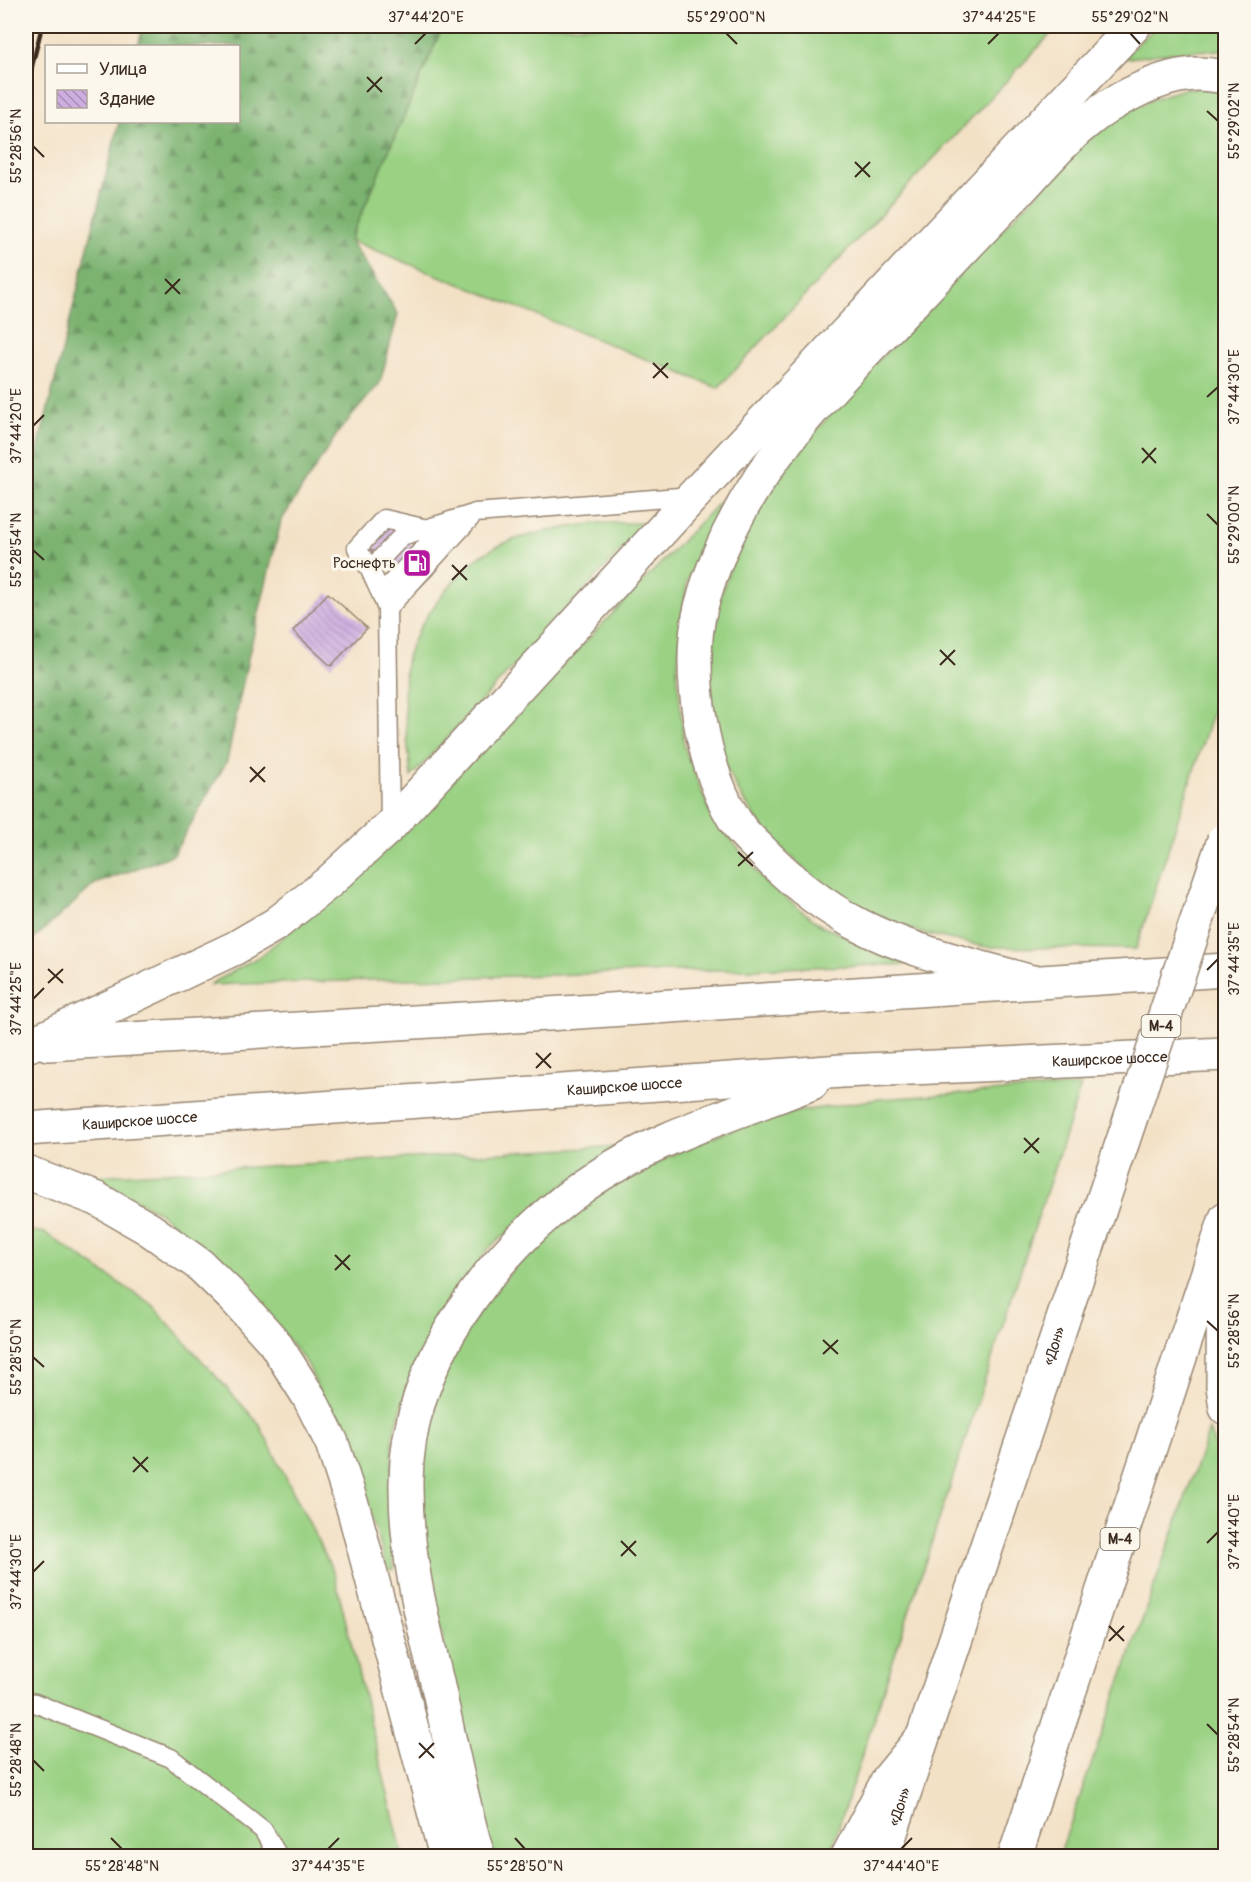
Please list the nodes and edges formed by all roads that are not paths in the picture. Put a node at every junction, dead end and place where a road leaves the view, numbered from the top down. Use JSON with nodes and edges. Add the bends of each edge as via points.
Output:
{"nodes":[{"id":1,"x":1134,"y":26,"type":"edge"},
{"id":2,"x":1226,"y":77,"type":"edge"},
{"id":3,"x":694,"y":495,"type":"junction"},
{"id":4,"x":475,"y":513,"type":"junction"},
{"id":5,"x":450,"y":521,"type":"junction"},
{"id":6,"x":384,"y":601,"type":"junction"},
{"id":7,"x":390,"y":826,"type":"junction"},
{"id":8,"x":1225,"y":837,"type":"edge"},
{"id":9,"x":1226,"y":970,"type":"edge"},
{"id":10,"x":1032,"y":982,"type":"junction"},
{"id":11,"x":27,"y":1045,"type":"edge"},
{"id":12,"x":1226,"y":1054,"type":"edge"},
{"id":13,"x":842,"y":1071,"type":"junction"},
{"id":14,"x":26,"y":1128,"type":"edge"},
{"id":15,"x":26,"y":1172,"type":"edge"},
{"id":16,"x":1225,"y":1220,"type":"edge"},
{"id":17,"x":1226,"y":1408,"type":"edge"},
{"id":18,"x":26,"y":1702,"type":"edge"},
{"id":19,"x":923,"y":1737,"type":"junction"},
{"id":20,"x":278,"y":1857,"type":"edge"},
{"id":21,"x":446,"y":1857,"type":"edge"},
{"id":22,"x":478,"y":1857,"type":"edge"},
{"id":23,"x":848,"y":1857,"type":"edge"},
{"id":24,"x":883,"y":1857,"type":"edge"},
{"id":25,"x":1015,"y":1857,"type":"edge"}],
"edges":[{"from":1,"to":3,"type":"main road"},
{"from":2,"to":10,"type":"main road","via":[[1196,74],[1157,82],[1121,99],[1083,125],[808,415],[760,478],[730,531],[700,609],[696,653],[703,737],[716,782],[740,828],[784,875],[861,926],[919,949]]},
{"from":3,"to":4,"type":"lane"},
{"from":3,"to":7,"type":"main road"},
{"from":4,"to":5,"type":"lane"},
{"from":4,"to":6,"type":"lane"},
{"from":5,"to":6,"type":"lane"},
{"from":5,"to":6,"type":"lane","via":[[425,529],[384,519],[357,548]]},
{"from":6,"to":7,"type":"lane"},
{"from":7,"to":11,"type":"main road","via":[[276,924],[235,948]]},
{"from":8,"to":19,"type":"main road","name":"«Дон»","number":"М-4","bridge":true},
{"from":9,"to":10,"type":"main road"},
{"from":10,"to":11,"type":"main road"},
{"from":12,"to":13,"type":"main road","name":"Каширское шоссе"},
{"from":13,"to":14,"type":"main road","name":"Каширское шоссе"},
{"from":13,"to":22,"type":"main road","via":[[690,1131],[586,1184],[502,1259],[466,1302],[441,1346],[424,1386],[411,1433],[406,1479],[407,1532],[414,1582]]},
{"from":15,"to":21,"type":"main road","via":[[97,1199],[200,1265],[274,1342],[309,1397],[332,1443],[354,1511]]},
{"from":16,"to":17,"type":"main road","via":[[1222,1386]]},
{"from":16,"to":25,"type":"main road","number":"М-4"},
{"from":18,"to":20,"type":"lane","via":[[171,1758],[263,1830]]},
{"from":19,"to":23,"type":"main road","via":[[889,1778]]},
{"from":19,"to":24,"type":"main road","name":"«Дон»","number":"М-4"}]}
